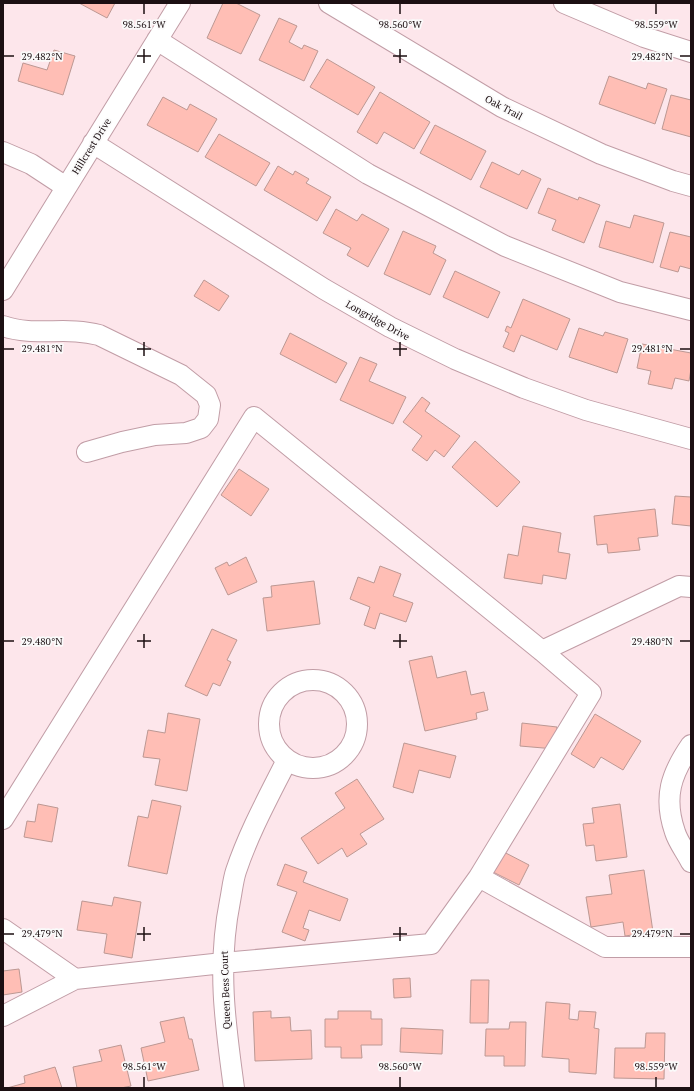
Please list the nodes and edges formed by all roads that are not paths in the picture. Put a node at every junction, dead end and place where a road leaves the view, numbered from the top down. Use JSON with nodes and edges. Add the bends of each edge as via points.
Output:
{"nodes":[{"id":1,"x":180,"y":3,"type":"edge"},
{"id":2,"x":329,"y":3,"type":"edge"},
{"id":3,"x":564,"y":3,"type":"edge"},
{"id":4,"x":157,"y":40,"type":"junction"},
{"id":5,"x":691,"y":52,"type":"edge"},
{"id":6,"x":93,"y":143,"type":"junction"},
{"id":7,"x":3,"y":152,"type":"edge"},
{"id":8,"x":691,"y":186,"type":"edge"},
{"id":9,"x":66,"y":187,"type":"junction"},
{"id":10,"x":3,"y":290,"type":"edge"},
{"id":11,"x":691,"y":310,"type":"edge"},
{"id":12,"x":3,"y":326,"type":"edge"},
{"id":13,"x":691,"y":439,"type":"edge"},
{"id":14,"x":87,"y":452,"type":"dead end"},
{"id":15,"x":691,"y":587,"type":"edge"},
{"id":16,"x":542,"y":651,"type":"junction"},
{"id":17,"x":691,"y":745,"type":"edge"},
{"id":18,"x":287,"y":760,"type":"junction"},
{"id":19,"x":3,"y":819,"type":"edge"},
{"id":20,"x":691,"y":862,"type":"edge"},
{"id":21,"x":479,"y":878,"type":"junction"},
{"id":22,"x":3,"y":929,"type":"edge"},
{"id":23,"x":691,"y":947,"type":"edge"},
{"id":24,"x":222,"y":963,"type":"junction"},
{"id":25,"x":75,"y":979,"type":"junction"},
{"id":26,"x":3,"y":1016,"type":"edge"},
{"id":27,"x":234,"y":1088,"type":"edge"}],
"edges":[{"from":1,"to":4,"type":"street","name":"Hillcrest Drive"},
{"from":2,"to":8,"type":"street","name":"Oak Trail","via":[[502,107],[601,154]]},
{"from":3,"to":5,"type":"street","via":[[644,37]]},
{"from":4,"to":6,"type":"street","name":"Hillcrest Drive"},
{"from":4,"to":11,"type":"street","via":[[368,174],[505,246],[620,292]]},
{"from":6,"to":9,"type":"street","name":"Hillcrest Drive"},
{"from":6,"to":13,"type":"street","name":"Longridge Drive","via":[[324,289],[455,360],[586,410]]},
{"from":7,"to":9,"type":"street","via":[[31,164]]},
{"from":9,"to":10,"type":"street","name":"Hillcrest Drive"},
{"from":12,"to":14,"type":"street","via":[[28,331],[87,332],[99,335],[181,375],[206,395],[210,404],[208,419],[201,428],[186,433],[156,435],[122,442]]},
{"from":15,"to":16,"type":"street","via":[[679,586]]},
{"from":16,"to":19,"type":"street","via":[[254,417]]},
{"from":16,"to":21,"type":"street","via":[[591,693]]},
{"from":17,"to":20,"type":"street","via":[[679,762],[672,780],[669,805],[675,832]]},
{"from":18,"to":18,"type":"street","via":[[308,769],[322,768],[330,766],[346,755],[354,743],[358,723],[356,710],[341,690],[326,682],[308,680],[287,688],[281,694],[272,707],[269,725],[270,736],[276,749]]},
{"from":18,"to":24,"type":"street","name":"Queen Bess Court","via":[[250,835],[236,872],[225,927]]},
{"from":21,"to":23,"type":"street","via":[[605,947]]},
{"from":21,"to":24,"type":"street","via":[[431,944]]},
{"from":22,"to":25,"type":"street"},
{"from":24,"to":25,"type":"street"},
{"from":24,"to":27,"type":"street","name":"Queen Bess Court"},
{"from":25,"to":26,"type":"street"}]}
